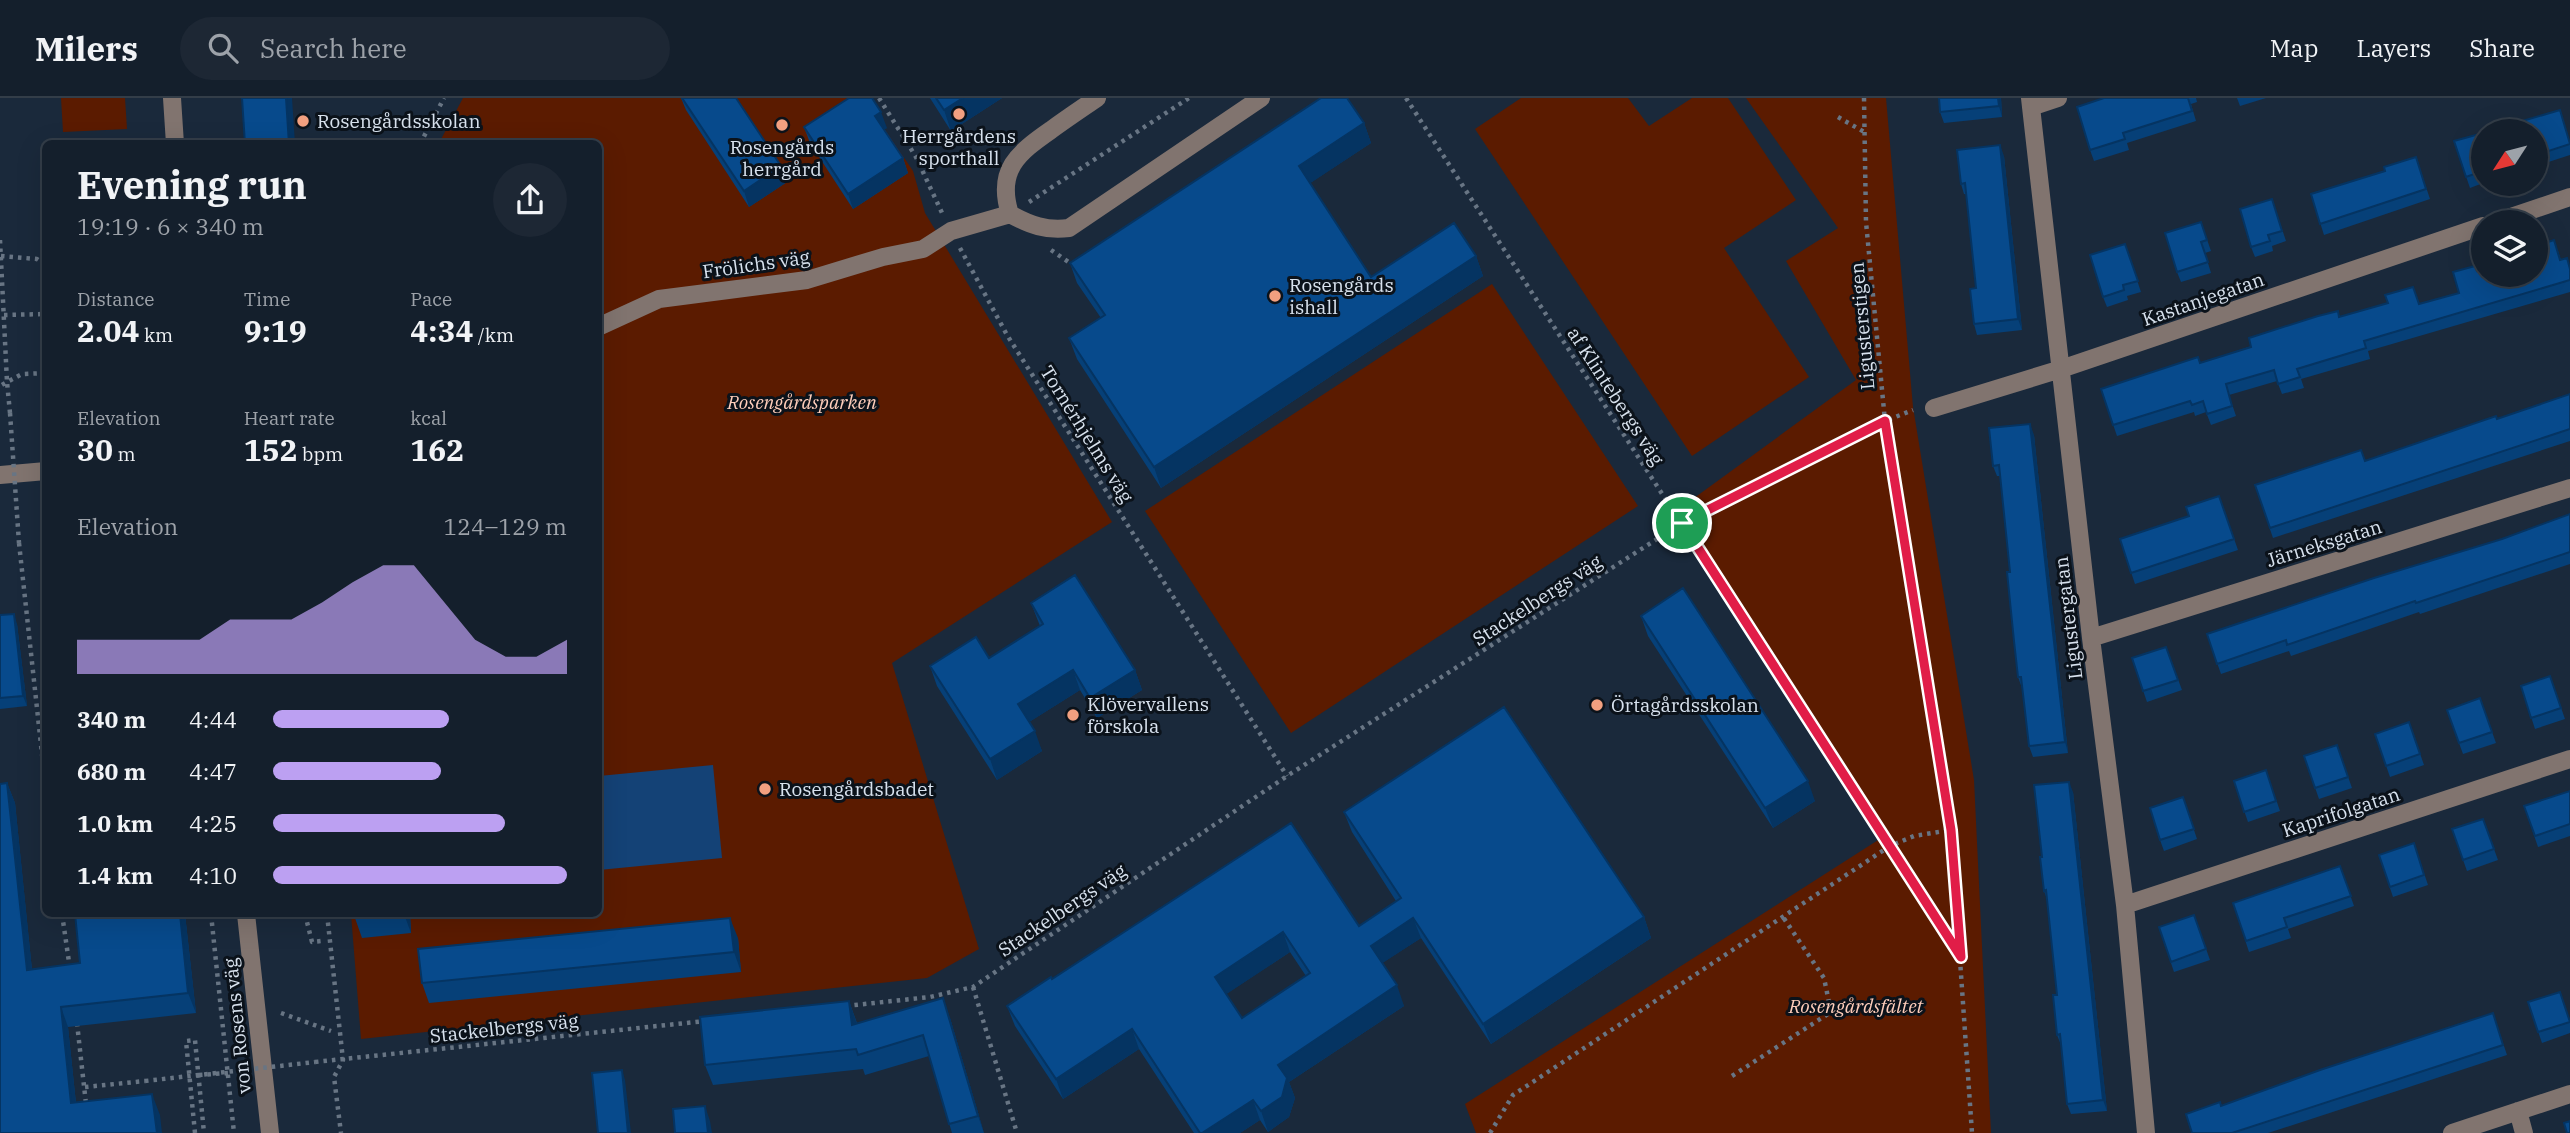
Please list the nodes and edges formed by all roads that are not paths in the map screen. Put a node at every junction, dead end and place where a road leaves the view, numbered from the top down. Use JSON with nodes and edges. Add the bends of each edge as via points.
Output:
{"nodes":[{"id":1,"x":172,"y":98,"type":"edge"},
{"id":2,"x":1097,"y":98,"type":"edge"},
{"id":3,"x":1261,"y":98,"type":"edge"},
{"id":4,"x":2058,"y":98,"type":"edge"},
{"id":5,"x":2031,"y":102,"type":"edge"},
{"id":6,"x":175,"y":140,"type":"edge"},
{"id":7,"x":2570,"y":197,"type":"edge"},
{"id":8,"x":2532,"y":210,"type":"edge"},
{"id":9,"x":1010,"y":214,"type":"junction"},
{"id":10,"x":2471,"y":230,"type":"edge"},
{"id":11,"x":602,"y":325,"type":"edge"},
{"id":12,"x":2061,"y":369,"type":"junction"},
{"id":13,"x":1934,"y":408,"type":"road end"},
{"id":14,"x":42,"y":471,"type":"edge"},
{"id":15,"x":0,"y":475,"type":"edge"},
{"id":16,"x":2570,"y":488,"type":"edge"},
{"id":17,"x":2091,"y":638,"type":"junction"},
{"id":18,"x":2570,"y":758,"type":"edge"},
{"id":19,"x":2125,"y":905,"type":"junction"},
{"id":20,"x":246,"y":917,"type":"edge"},
{"id":21,"x":2570,"y":1094,"type":"edge"},
{"id":22,"x":2518,"y":1111,"type":"junction"},
{"id":23,"x":270,"y":1133,"type":"edge"},
{"id":24,"x":2146,"y":1133,"type":"edge"},
{"id":25,"x":2452,"y":1133,"type":"edge"},
{"id":26,"x":2524,"y":1133,"type":"edge"}],
"edges":[{"from":1,"to":6,"type":"street"},
{"from":2,"to":9,"type":"street","via":[[1014,159],[1004,197]]},
{"from":3,"to":9,"type":"street","via":[[1069,228],[1041,228]]},
{"from":4,"to":5,"type":"street"},
{"from":5,"to":12,"type":"street","name":"Ligustergatan"},
{"from":7,"to":8,"type":"street"},
{"from":9,"to":11,"type":"street","name":"Frölichs väg","via":[[923,249],[807,280],[659,299]]},
{"from":10,"to":12,"type":"street","name":"Kastanjegatan"},
{"from":12,"to":13,"type":"street","name":"Kastanjegatan"},
{"from":12,"to":17,"type":"street","name":"Ligustergatan"},
{"from":14,"to":15,"type":"street"},
{"from":16,"to":17,"type":"street","name":"Järneksgatan"},
{"from":17,"to":19,"type":"street","name":"Ligustergatan"},
{"from":18,"to":19,"type":"street","name":"Kaprifolgatan"},
{"from":19,"to":24,"type":"street","name":"Ligustergatan"},
{"from":20,"to":23,"type":"street","name":"von Rosens väg"},
{"from":21,"to":22,"type":"street"},
{"from":22,"to":25,"type":"street"},
{"from":22,"to":26,"type":"street"}]}
